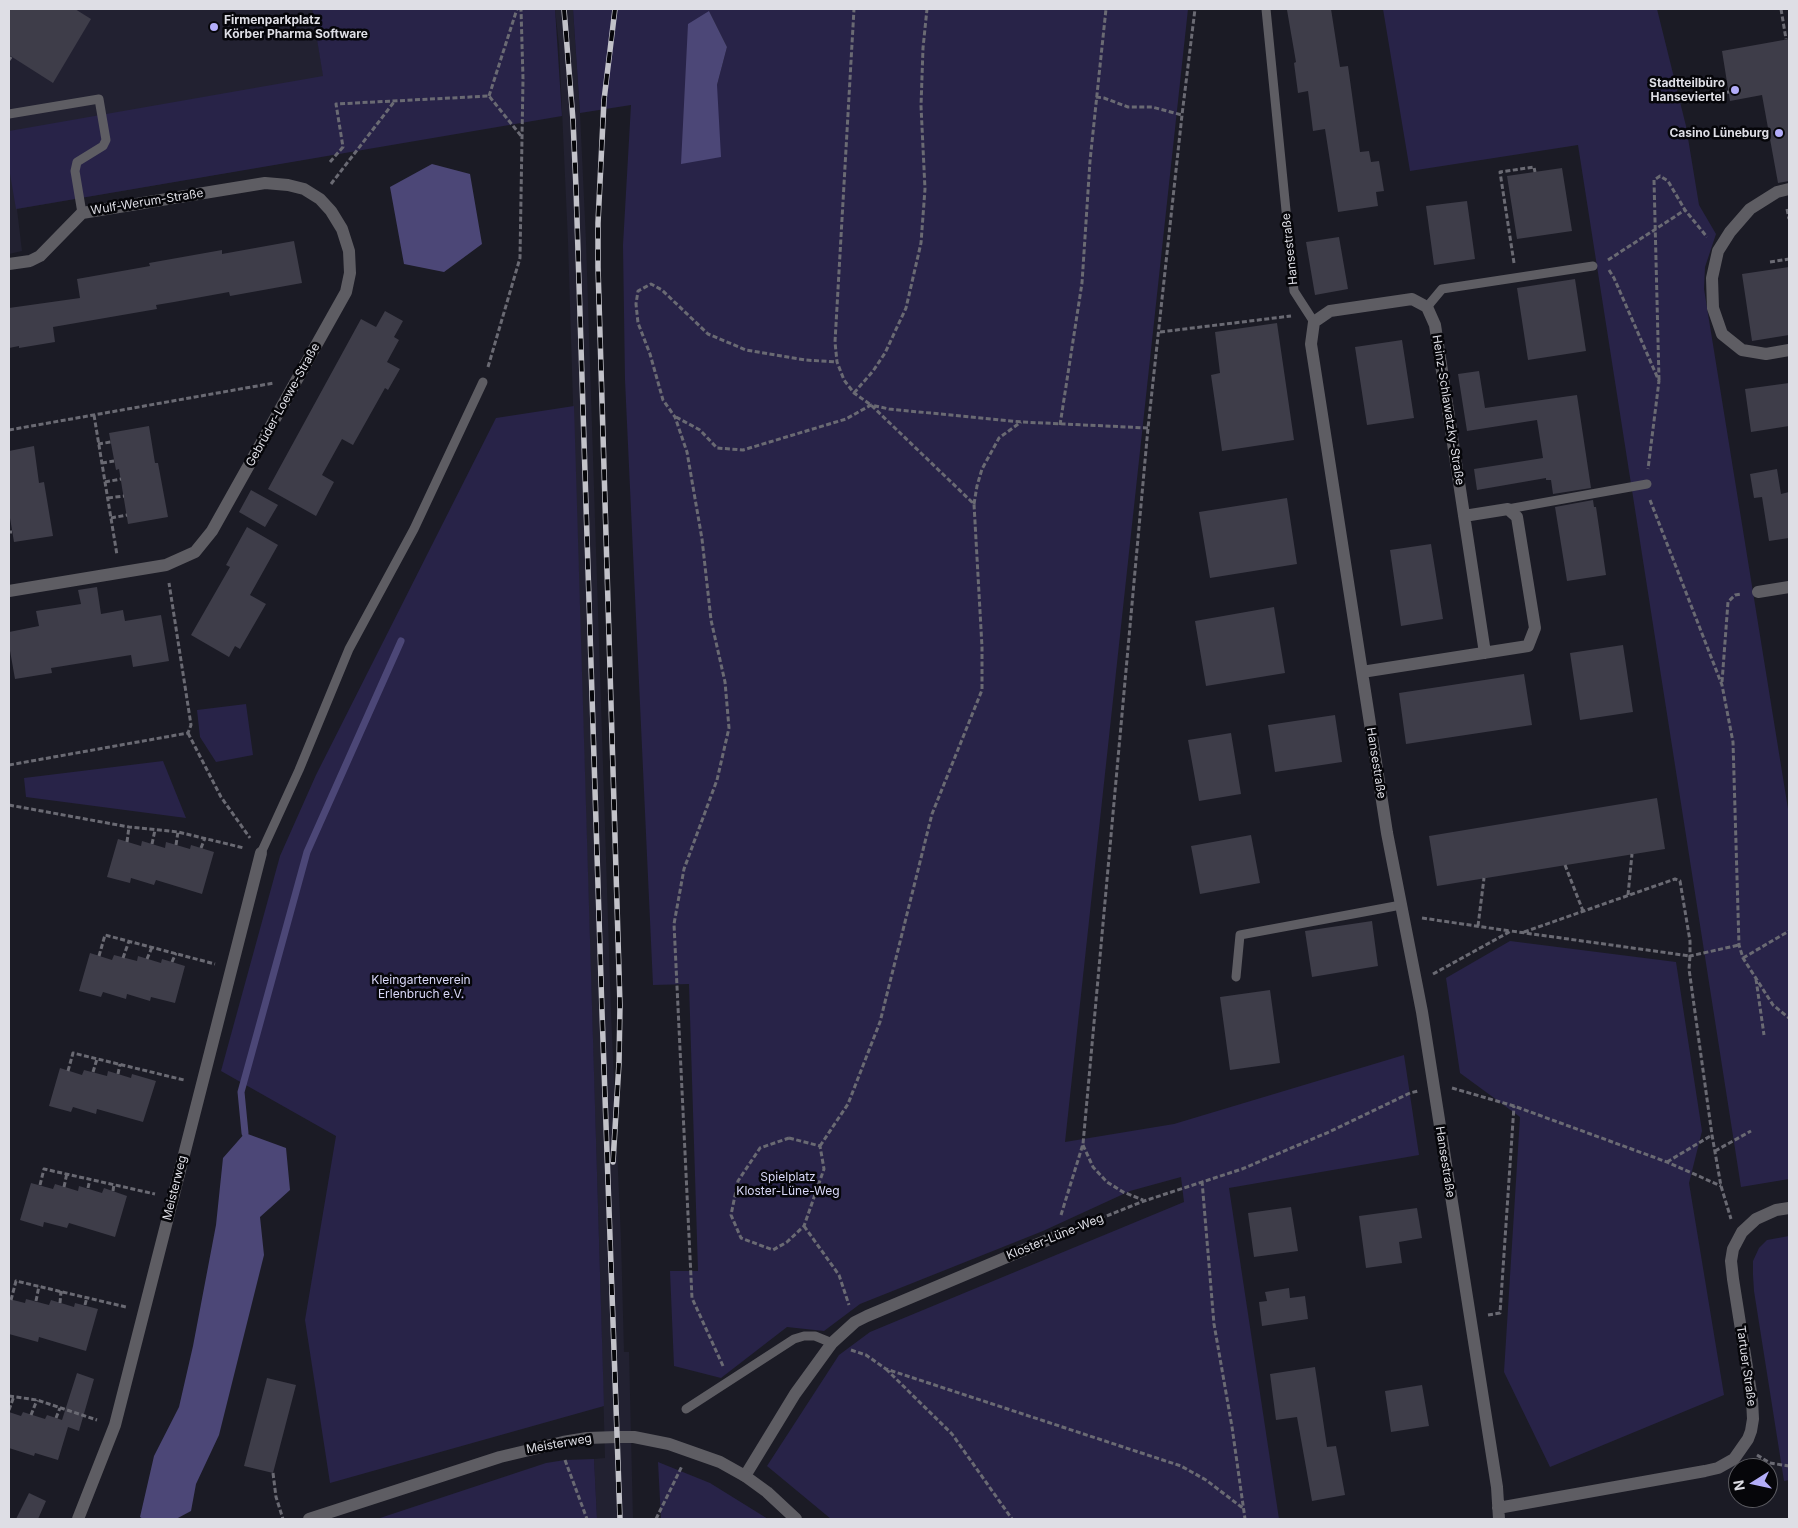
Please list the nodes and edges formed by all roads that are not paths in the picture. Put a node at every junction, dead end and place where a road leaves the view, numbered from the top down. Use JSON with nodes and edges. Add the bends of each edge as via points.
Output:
{"nodes":[{"id":1,"x":1266,"y":9,"type":"edge"},
{"id":2,"x":9,"y":114,"type":"edge"},
{"id":3,"x":304,"y":189,"type":"joint"},
{"id":4,"x":1789,"y":189,"type":"edge"},
{"id":5,"x":82,"y":213,"type":"junction"},
{"id":6,"x":9,"y":264,"type":"edge"},
{"id":7,"x":1593,"y":266,"type":"dead end"},
{"id":8,"x":1427,"y":307,"type":"junction"},
{"id":9,"x":1314,"y":322,"type":"junction"},
{"id":10,"x":1789,"y":350,"type":"edge"},
{"id":11,"x":483,"y":382,"type":"road end"},
{"id":12,"x":1647,"y":484,"type":"road end"},
{"id":13,"x":1508,"y":509,"type":"junction"},
{"id":14,"x":1464,"y":516,"type":"junction"},
{"id":15,"x":1789,"y":587,"type":"edge"},
{"id":16,"x":9,"y":591,"type":"edge"},
{"id":17,"x":1758,"y":592,"type":"road end"},
{"id":18,"x":1486,"y":653,"type":"junction"},
{"id":19,"x":1362,"y":672,"type":"junction"},
{"id":20,"x":262,"y":853,"type":"joint"},
{"id":21,"x":1401,"y":905,"type":"junction"},
{"id":22,"x":1236,"y":976,"type":"dead end"},
{"id":23,"x":1789,"y":1208,"type":"edge"},
{"id":24,"x":1064,"y":1233,"type":"road end"},
{"id":25,"x":832,"y":1343,"type":"junction"},
{"id":26,"x":686,"y":1409,"type":"dead end"},
{"id":27,"x":745,"y":1476,"type":"junction"},
{"id":28,"x":1498,"y":1514,"type":"edge"},
{"id":29,"x":78,"y":1519,"type":"edge"},
{"id":30,"x":309,"y":1519,"type":"edge"},
{"id":31,"x":796,"y":1519,"type":"edge"}],
"edges":[{"from":1,"to":9,"type":"lane","name":"Hansestraße","via":[[1294,291]]},
{"from":2,"to":5,"type":"lane","via":[[99,99],[106,140],[103,146],[77,162],[74,172]]},
{"from":3,"to":5,"type":"street","name":"Wulf-Werum-Straße","via":[[265,184]]},
{"from":3,"to":16,"type":"street","name":"Gebrüder-Loewe-Straße","via":[[320,199],[342,229],[349,251],[350,273],[346,292],[212,531],[195,552],[166,565]]},
{"from":4,"to":10,"type":"street","via":[[1777,192],[1750,209],[1730,232],[1718,251],[1712,278],[1713,308],[1722,334],[1742,350],[1766,354]]},
{"from":5,"to":6,"type":"street","name":"Wulf-Werum-Straße","via":[[40,256]]},
{"from":7,"to":8,"type":"lane","via":[[1442,289]]},
{"from":8,"to":9,"type":"street","via":[[1412,299],[1330,311]]},
{"from":8,"to":14,"type":"street","name":"Heinz-Schlawatzky-Straße","via":[[1435,325]]},
{"from":9,"to":19,"type":"street","name":"Hansestraße","via":[[1311,344]]},
{"from":11,"to":20,"type":"lane","via":[[414,529],[349,649]]},
{"from":12,"to":13,"type":"lane"},
{"from":13,"to":14,"type":"street"},
{"from":13,"to":18,"type":"street","via":[[1516,517],[1535,628],[1528,646]]},
{"from":14,"to":18,"type":"street","name":"Heinz-Schlawatzky-Straße"},
{"from":15,"to":17,"type":"street"},
{"from":18,"to":19,"type":"street"},
{"from":19,"to":21,"type":"street","name":"Hansestraße"},
{"from":20,"to":29,"type":"street","name":"Meisterweg","via":[[115,1425]]},
{"from":21,"to":22,"type":"lane","via":[[1240,935]]},
{"from":21,"to":28,"type":"street","name":"Hansestraße","via":[[1434,1088]]},
{"from":23,"to":28,"type":"street","name":"Tartuer Straße","via":[[1756,1219],[1737,1239],[1733,1249],[1731,1261],[1752,1409],[1751,1431],[1744,1446],[1728,1463],[1705,1471]]},
{"from":24,"to":25,"type":"street","name":"Kloster-Lüne-Weg","via":[[867,1316],[855,1322]]},
{"from":25,"to":26,"type":"lane","via":[[815,1336],[794,1339]]},
{"from":25,"to":27,"type":"street","name":"Kloster-Lüne-Weg","via":[[794,1394]]},
{"from":27,"to":30,"type":"street","name":"Meisterweg","via":[[720,1462],[668,1444],[634,1437],[587,1438],[500,1457]]},
{"from":27,"to":31,"type":"street","name":"Meisterweg"}]}
